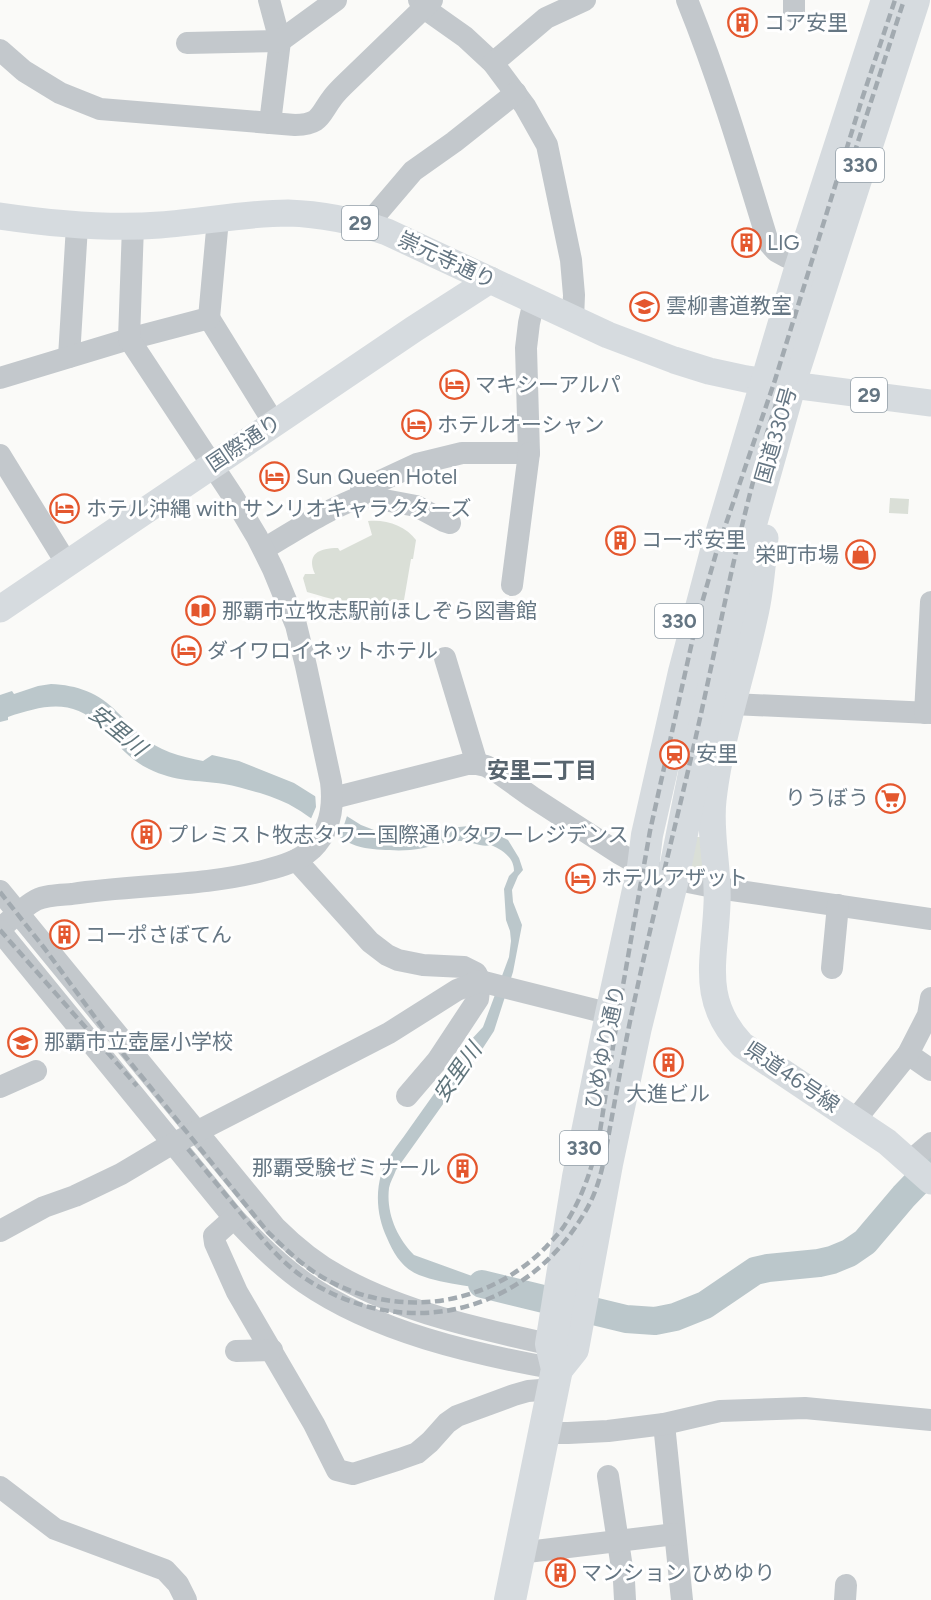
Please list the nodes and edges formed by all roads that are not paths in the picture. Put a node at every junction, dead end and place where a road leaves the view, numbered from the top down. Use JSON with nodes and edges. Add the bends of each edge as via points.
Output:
{"nodes":[{"id":1,"x":269,"y":0,"type":"edge"},
{"id":2,"x":336,"y":0,"type":"edge"},
{"id":3,"x":585,"y":0,"type":"edge"},
{"id":4,"x":687,"y":0,"type":"edge"},
{"id":5,"x":870,"y":0,"type":"edge"},
{"id":6,"x":887,"y":0,"type":"edge"},
{"id":7,"x":914,"y":0,"type":"edge"},
{"id":8,"x":931,"y":0,"type":"edge"},
{"id":9,"x":425,"y":3,"type":"edge"},
{"id":10,"x":280,"y":41,"type":"junction"},
{"id":11,"x":187,"y":43,"type":"dead end"},
{"id":12,"x":0,"y":51,"type":"edge"},
{"id":13,"x":883,"y":51,"type":"junction"},
{"id":14,"x":493,"y":63,"type":"junction"},
{"id":15,"x":516,"y":93,"type":"junction"},
{"id":16,"x":270,"y":123,"type":"junction"},
{"id":17,"x":0,"y":216,"type":"edge"},
{"id":18,"x":218,"y":219,"type":"junction"},
{"id":19,"x":367,"y":225,"type":"junction"},
{"id":20,"x":77,"y":226,"type":"junction"},
{"id":21,"x":133,"y":226,"type":"junction"},
{"id":22,"x":787,"y":257,"type":"junction"},
{"id":23,"x":490,"y":280,"type":"junction"},
{"id":24,"x":534,"y":301,"type":"junction"},
{"id":25,"x":209,"y":318,"type":"junction"},
{"id":26,"x":573,"y":319,"type":"junction"},
{"id":27,"x":129,"y":339,"type":"junction"},
{"id":28,"x":69,"y":357,"type":"junction"},
{"id":29,"x":0,"y":378,"type":"edge"},
{"id":30,"x":746,"y":379,"type":"junction"},
{"id":31,"x":808,"y":387,"type":"junction"},
{"id":32,"x":931,"y":403,"type":"edge"},
{"id":33,"x":274,"y":423,"type":"junction"},
{"id":34,"x":529,"y":453,"type":"junction"},
{"id":35,"x":0,"y":455,"type":"edge"},
{"id":36,"x":213,"y":465,"type":"junction"},
{"id":37,"x":363,"y":496,"type":"junction"},
{"id":38,"x":450,"y":523,"type":"dead end"},
{"id":39,"x":743,"y":540,"type":"junction"},
{"id":40,"x":264,"y":549,"type":"junction"},
{"id":41,"x":67,"y":564,"type":"junction"},
{"id":42,"x":512,"y":585,"type":"dead end"},
{"id":43,"x":931,"y":602,"type":"edge"},
{"id":44,"x":0,"y":609,"type":"edge"},
{"id":45,"x":445,"y":658,"type":"dead end"},
{"id":46,"x":732,"y":704,"type":"junction"},
{"id":47,"x":928,"y":713,"type":"edge"},
{"id":48,"x":477,"y":764,"type":"junction"},
{"id":49,"x":333,"y":796,"type":"junction"},
{"id":50,"x":296,"y":860,"type":"junction"},
{"id":51,"x":643,"y":867,"type":"junction"},
{"id":52,"x":673,"y":879,"type":"junction"},
{"id":53,"x":718,"y":888,"type":"junction"},
{"id":54,"x":0,"y":891,"type":"edge"},
{"id":55,"x":838,"y":905,"type":"junction"},
{"id":56,"x":18,"y":914,"type":"junction"},
{"id":57,"x":931,"y":919,"type":"edge"},
{"id":58,"x":0,"y":930,"type":"edge"},
{"id":59,"x":832,"y":968,"type":"dead end"},
{"id":60,"x":485,"y":982,"type":"junction"},
{"id":61,"x":931,"y":998,"type":"edge"},
{"id":62,"x":611,"y":1014,"type":"junction"},
{"id":63,"x":908,"y":1054,"type":"junction"},
{"id":64,"x":931,"y":1070,"type":"edge"},
{"id":65,"x":36,"y":1071,"type":"dead end"},
{"id":66,"x":0,"y":1087,"type":"edge"},
{"id":67,"x":407,"y":1096,"type":"dead end"},
{"id":68,"x":855,"y":1120,"type":"junction"},
{"id":69,"x":197,"y":1132,"type":"junction"},
{"id":70,"x":174,"y":1143,"type":"junction"},
{"id":71,"x":931,"y":1143,"type":"edge"},
{"id":72,"x":919,"y":1169,"type":"edge"},
{"id":73,"x":234,"y":1218,"type":"junction"},
{"id":74,"x":0,"y":1231,"type":"edge"},
{"id":75,"x":573,"y":1285,"type":"junction"},
{"id":76,"x":561,"y":1348,"type":"junction"},
{"id":77,"x":272,"y":1350,"type":"junction"},
{"id":78,"x":236,"y":1352,"type":"dead end"},
{"id":79,"x":931,"y":1420,"type":"edge"},
{"id":80,"x":664,"y":1424,"type":"junction"},
{"id":81,"x":544,"y":1433,"type":"junction"},
{"id":82,"x":608,"y":1476,"type":"dead end"},
{"id":83,"x":0,"y":1487,"type":"edge"},
{"id":84,"x":675,"y":1534,"type":"junction"},
{"id":85,"x":618,"y":1541,"type":"junction"},
{"id":86,"x":519,"y":1553,"type":"junction"},
{"id":87,"x":186,"y":1600,"type":"edge"},
{"id":88,"x":510,"y":1600,"type":"edge"},
{"id":89,"x":625,"y":1600,"type":"edge"},
{"id":90,"x":682,"y":1600,"type":"edge"}],
"edges":[{"from":1,"to":10,"type":"street"},
{"from":2,"to":10,"type":"street"},
{"from":3,"to":14,"type":"street","via":[[546,18]]},
{"from":4,"to":22,"type":"street","via":[[726,106],[768,242]]},
{"from":5,"to":22,"type":"highway","number":"330"},
{"from":6,"to":13,"type":"highway","name":"国道330号","number":"330"},
{"from":7,"to":13,"type":"highway","name":"国道330号","number":"330"},
{"from":8,"to":31,"type":"highway","number":"330"},
{"from":9,"to":14,"type":"street"},
{"from":9,"to":16,"type":"street","via":[[346,83],[316,122]]},
{"from":10,"to":11,"type":"street"},
{"from":10,"to":16,"type":"street"},
{"from":12,"to":16,"type":"street","via":[[60,93],[100,109]]},
{"from":13,"to":39,"type":"highway","name":"国道330号","number":"330","via":[[800,269]]},
{"from":14,"to":15,"type":"street"},
{"from":15,"to":19,"type":"street","via":[[412,171]]},
{"from":15,"to":26,"type":"street","via":[[547,145],[571,260]]},
{"from":17,"to":20,"type":"main road","name":"崇元寺通り","number":"29"},
{"from":18,"to":19,"type":"main road","name":"崇元寺通り","number":"29","via":[[295,214]]},
{"from":18,"to":21,"type":"main road","name":"崇元寺通り","number":"29"},
{"from":18,"to":25,"type":"street"},
{"from":19,"to":23,"type":"main road","name":"崇元寺通り","number":"29"},
{"from":20,"to":21,"type":"main road","name":"崇元寺通り","number":"29"},
{"from":20,"to":28,"type":"street"},
{"from":21,"to":27,"type":"street"},
{"from":22,"to":30,"type":"highway","number":"330"},
{"from":23,"to":24,"type":"main road","name":"崇元寺通り","number":"29"},
{"from":23,"to":33,"type":"main road","name":"国際通り"},
{"from":24,"to":26,"type":"main road","name":"崇元寺通り","number":"29"},
{"from":24,"to":34,"type":"street","via":[[526,348]]},
{"from":25,"to":27,"type":"street"},
{"from":25,"to":33,"type":"street"},
{"from":26,"to":30,"type":"main road","name":"崇元寺通り","number":"29","via":[[674,360]]},
{"from":27,"to":28,"type":"street"},
{"from":27,"to":36,"type":"street"},
{"from":28,"to":29,"type":"street"},
{"from":30,"to":31,"type":"main road","name":"崇元寺通り","number":"29"},
{"from":30,"to":51,"type":"highway","number":"330","via":[[663,680],[637,844]]},
{"from":31,"to":32,"type":"main road","number":"29"},
{"from":31,"to":39,"type":"highway","number":"330","via":[[772,508]]},
{"from":33,"to":36,"type":"main road","name":"国際通り"},
{"from":34,"to":37,"type":"street","via":[[462,453],[417,464],[361,490]]},
{"from":34,"to":42,"type":"street"},
{"from":35,"to":41,"type":"street"},
{"from":36,"to":40,"type":"street"},
{"from":36,"to":41,"type":"main road","name":"国際通り"},
{"from":37,"to":38,"type":"street","via":[[416,506]]},
{"from":37,"to":40,"type":"street","via":[[313,519]]},
{"from":39,"to":46,"type":"main road","name":"県道46号線","via":[[756,613]]},
{"from":39,"to":51,"type":"highway","name":"国道330号","number":"330","via":[[684,672]]},
{"from":39,"to":52,"type":"highway","name":"国道330号","number":"330"},
{"from":40,"to":49,"type":"street","via":[[296,624]]},
{"from":41,"to":44,"type":"main road","name":"国際通り"},
{"from":43,"to":47,"type":"street"},
{"from":45,"to":48,"type":"street"},
{"from":46,"to":47,"type":"street"},
{"from":46,"to":53,"type":"main road","name":"県道46号線","via":[[712,813]]},
{"from":48,"to":49,"type":"street"},
{"from":48,"to":51,"type":"street","via":[[497,772]]},
{"from":49,"to":50,"type":"street","via":[[323,834],[312,849]]},
{"from":50,"to":56,"type":"street","via":[[224,880],[48,897],[35,900]]},
{"from":50,"to":60,"type":"street","via":[[370,942],[387,955],[423,965],[464,967]]},
{"from":51,"to":52,"type":"street"},
{"from":51,"to":62,"type":"highway","name":"ひめゆり通り","number":"330"},
{"from":52,"to":53,"type":"street"},
{"from":52,"to":75,"type":"highway","name":"ひめゆり通り","number":"330","via":[[603,1185]]},
{"from":53,"to":55,"type":"street"},
{"from":53,"to":68,"type":"main road","name":"県道46号線","via":[[713,988],[730,1031],[750,1051]]},
{"from":54,"to":56,"type":"street"},
{"from":55,"to":57,"type":"street"},
{"from":55,"to":59,"type":"street"},
{"from":56,"to":58,"type":"street"},
{"from":56,"to":69,"type":"street"},
{"from":58,"to":70,"type":"street"},
{"from":60,"to":62,"type":"street"},
{"from":60,"to":67,"type":"street","via":[[478,999],[436,1061]]},
{"from":60,"to":69,"type":"street","via":[[457,990],[389,1033]]},
{"from":61,"to":63,"type":"street","via":[[928,1015]]},
{"from":62,"to":75,"type":"highway","name":"ひめゆり通り","number":"330","via":[[578,1177]]},
{"from":63,"to":64,"type":"street"},
{"from":63,"to":68,"type":"street"},
{"from":65,"to":66,"type":"street"},
{"from":68,"to":72,"type":"main road","name":"県道46号線"},
{"from":69,"to":70,"type":"street"},
{"from":69,"to":76,"type":"street","via":[[275,1227],[303,1253],[339,1277],[404,1306]]},
{"from":70,"to":73,"type":"street"},
{"from":70,"to":74,"type":"street","via":[[121,1174]]},
{"from":71,"to":72,"type":"street"},
{"from":73,"to":76,"type":"street","via":[[305,1283],[373,1320],[420,1337],[507,1359]]},
{"from":73,"to":77,"type":"street","via":[[214,1236],[215,1243],[237,1292]]},
{"from":75,"to":76,"type":"highway","name":"ひめゆり通り","number":"330"},
{"from":76,"to":77,"type":"street","via":[[528,1391],[457,1416],[417,1453],[353,1474],[337,1470]]},
{"from":76,"to":81,"type":"highway","name":"ひめゆり通り","number":"330"},
{"from":77,"to":78,"type":"street"},
{"from":79,"to":80,"type":"street","via":[[805,1408],[720,1411]]},
{"from":80,"to":81,"type":"street"},
{"from":80,"to":84,"type":"street"},
{"from":81,"to":86,"type":"highway","name":"ひめゆり通り","number":"330"},
{"from":82,"to":85,"type":"street"},
{"from":83,"to":87,"type":"street","via":[[54,1529],[165,1570]]},
{"from":84,"to":85,"type":"street"},
{"from":84,"to":90,"type":"street"},
{"from":85,"to":86,"type":"street"},
{"from":85,"to":89,"type":"street"},
{"from":86,"to":88,"type":"highway","name":"ひめゆり通り","number":"330"}]}
